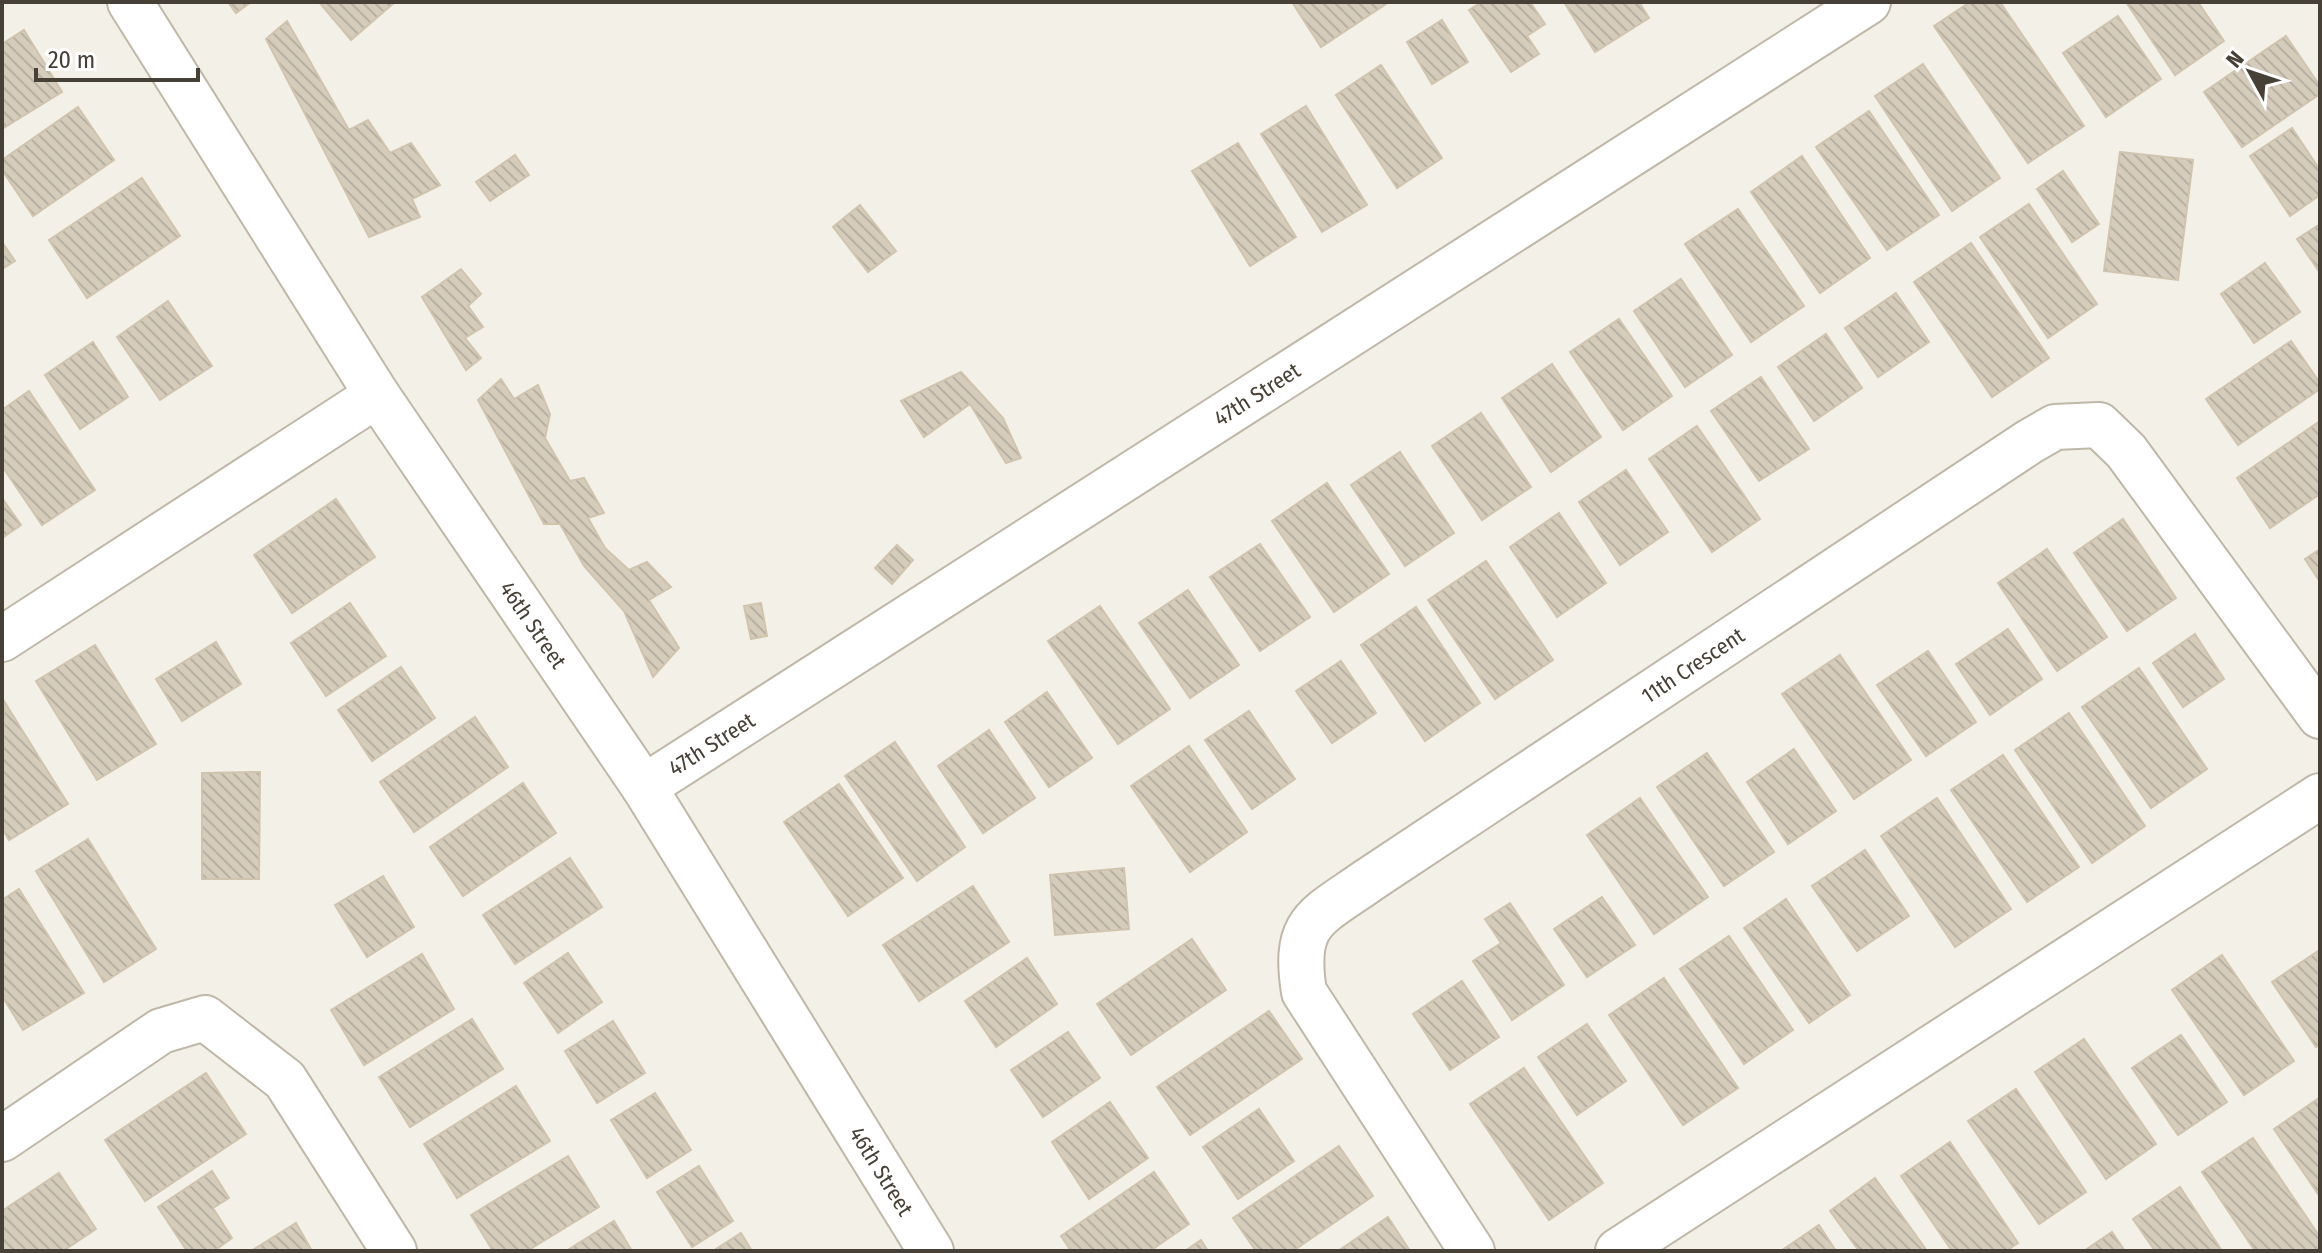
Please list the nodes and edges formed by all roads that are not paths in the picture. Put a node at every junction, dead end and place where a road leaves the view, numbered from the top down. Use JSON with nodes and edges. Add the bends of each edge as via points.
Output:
{"nodes":[{"id":1,"x":130,"y":2,"type":"edge"},
{"id":2,"x":1868,"y":2,"type":"edge"},
{"id":3,"x":377,"y":395,"type":"junction"},
{"id":4,"x":2,"y":639,"type":"edge"},
{"id":5,"x":2320,"y":716,"type":"edge"},
{"id":6,"x":644,"y":787,"type":"junction"},
{"id":7,"x":2320,"y":796,"type":"edge"},
{"id":8,"x":2,"y":1139,"type":"edge"},
{"id":9,"x":394,"y":1251,"type":"edge"},
{"id":10,"x":931,"y":1251,"type":"edge"},
{"id":11,"x":1472,"y":1251,"type":"edge"},
{"id":12,"x":1618,"y":1251,"type":"edge"}],
"edges":[{"from":1,"to":3,"type":"street","name":"46th Street"},
{"from":2,"to":6,"type":"street","name":"47th Street"},
{"from":3,"to":4,"type":"street"},
{"from":3,"to":6,"type":"street","name":"46th Street"},
{"from":5,"to":11,"type":"street","name":"11th Crescent","via":[[2126,451],[2099,425],[2055,427],[2029,442],[1369,880],[1304,931],[1299,957],[1304,992]]},
{"from":6,"to":10,"type":"street","name":"46th Street"},
{"from":7,"to":12,"type":"street"},
{"from":8,"to":9,"type":"street","via":[[161,1031],[205,1018],[285,1080]]}]}
